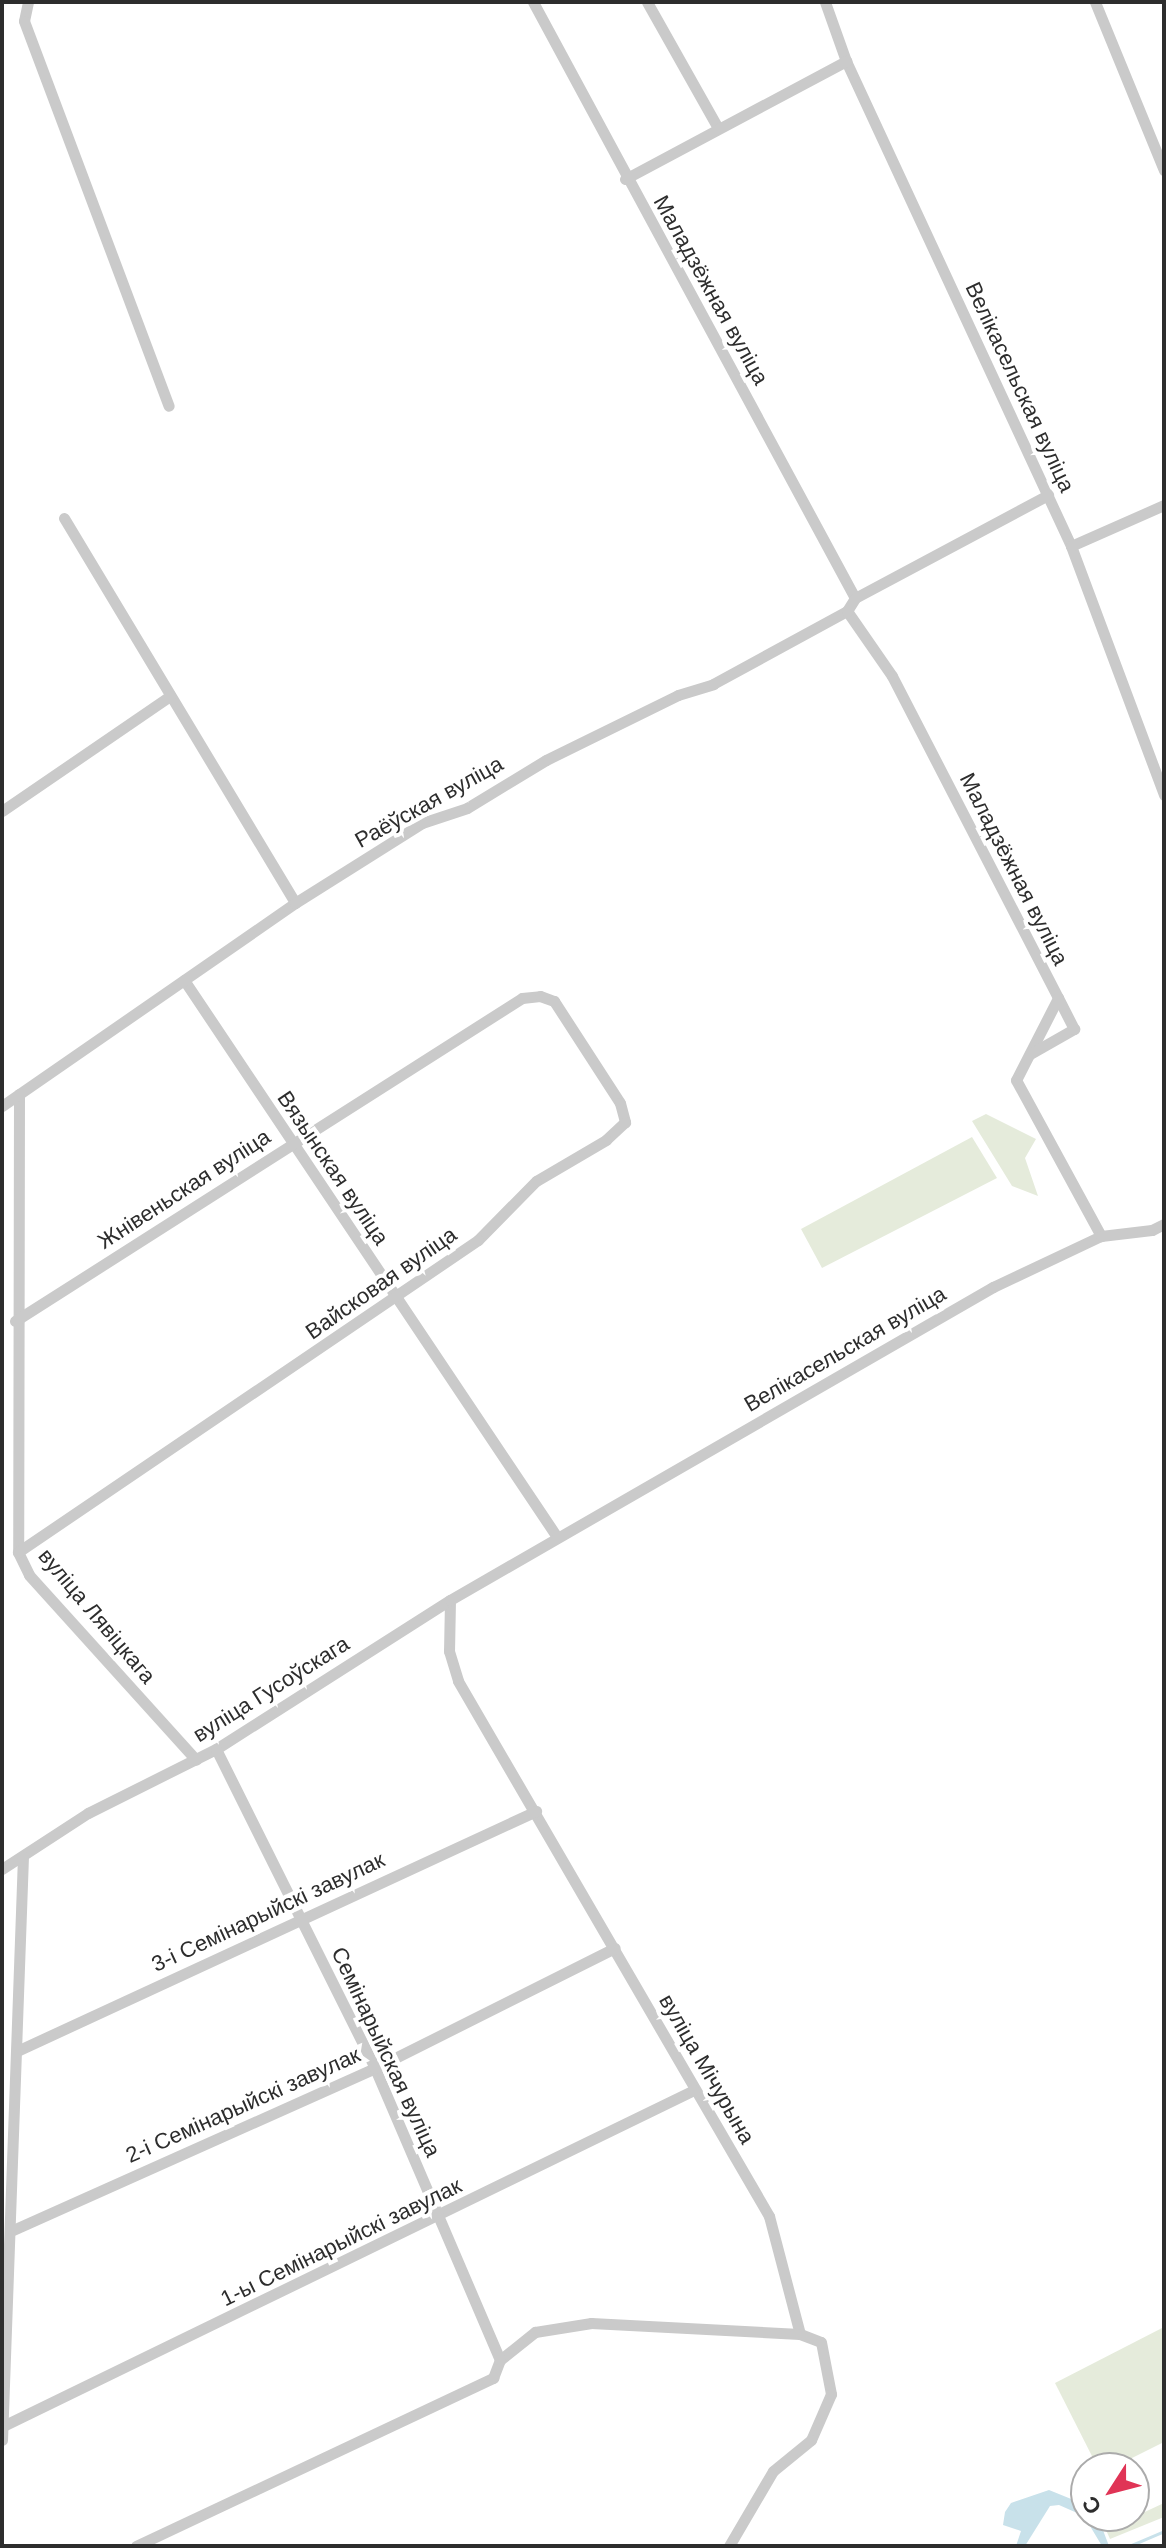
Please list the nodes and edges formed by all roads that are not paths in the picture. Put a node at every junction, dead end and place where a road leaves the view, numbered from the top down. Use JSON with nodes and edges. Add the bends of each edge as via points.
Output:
{"nodes":[{"id":1,"x":28,"y":2,"type":"edge"},
{"id":2,"x":533,"y":2,"type":"edge"},
{"id":3,"x":647,"y":2,"type":"edge"},
{"id":4,"x":825,"y":2,"type":"edge"},
{"id":5,"x":1095,"y":2,"type":"edge"},
{"id":6,"x":846,"y":61,"type":"junction"},
{"id":7,"x":718,"y":128,"type":"junction"},
{"id":8,"x":1164,"y":170,"type":"edge"},
{"id":9,"x":625,"y":179,"type":"junction"},
{"id":10,"x":169,"y":406,"type":"dead end"},
{"id":11,"x":1048,"y":495,"type":"junction"},
{"id":12,"x":1164,"y":505,"type":"edge"},
{"id":13,"x":64,"y":518,"type":"dead end"},
{"id":14,"x":1071,"y":546,"type":"junction"},
{"id":15,"x":855,"y":598,"type":"junction"},
{"id":16,"x":847,"y":611,"type":"junction"},
{"id":17,"x":170,"y":696,"type":"junction"},
{"id":18,"x":1164,"y":795,"type":"edge"},
{"id":19,"x":2,"y":811,"type":"edge"},
{"id":20,"x":295,"y":903,"type":"junction"},
{"id":21,"x":184,"y":980,"type":"junction"},
{"id":22,"x":540,"y":996,"type":"joint"},
{"id":23,"x":1058,"y":998,"type":"junction"},
{"id":24,"x":1030,"y":1054,"type":"junction"},
{"id":25,"x":19,"y":1094,"type":"junction"},
{"id":26,"x":2,"y":1106,"type":"edge"},
{"id":27,"x":292,"y":1143,"type":"junction"},
{"id":28,"x":1164,"y":1224,"type":"edge"},
{"id":29,"x":1101,"y":1236,"type":"junction"},
{"id":30,"x":396,"y":1299,"type":"junction"},
{"id":31,"x":15,"y":1321,"type":"junction"},
{"id":32,"x":557,"y":1537,"type":"junction"},
{"id":33,"x":18,"y":1552,"type":"junction"},
{"id":34,"x":450,"y":1600,"type":"junction"},
{"id":35,"x":216,"y":1749,"type":"junction"},
{"id":36,"x":196,"y":1760,"type":"junction"},
{"id":37,"x":536,"y":1811,"type":"junction"},
{"id":38,"x":23,"y":1856,"type":"junction"},
{"id":39,"x":2,"y":1869,"type":"edge"},
{"id":40,"x":301,"y":1918,"type":"junction"},
{"id":41,"x":615,"y":1948,"type":"junction"},
{"id":42,"x":17,"y":2051,"type":"junction"},
{"id":43,"x":375,"y":2068,"type":"junction"},
{"id":44,"x":694,"y":2090,"type":"junction"},
{"id":45,"x":438,"y":2218,"type":"junction"},
{"id":46,"x":13,"y":2230,"type":"junction"},
{"id":47,"x":800,"y":2334,"type":"junction"},
{"id":48,"x":500,"y":2360,"type":"junction"},
{"id":49,"x":3,"y":2426,"type":"edge"},
{"id":50,"x":2,"y":2440,"type":"edge"},
{"id":51,"x":136,"y":2546,"type":"edge"},
{"id":52,"x":729,"y":2546,"type":"edge"}],
"edges":[{"from":1,"to":10,"type":"street","via":[[24,21]]},
{"from":2,"to":9,"type":"street","name":"Маладзёжная вуліца"},
{"from":3,"to":7,"type":"street"},
{"from":4,"to":6,"type":"street","name":"Велікасельская вуліца"},
{"from":5,"to":8,"type":"street"},
{"from":6,"to":7,"type":"street"},
{"from":6,"to":11,"type":"street","name":"Велікасельская вуліца"},
{"from":7,"to":9,"type":"street"},
{"from":9,"to":15,"type":"street","name":"Маладзёжная вуліца","via":[[707,317]]},
{"from":11,"to":14,"type":"street","name":"Велікасельская вуліца"},
{"from":11,"to":15,"type":"street"},
{"from":12,"to":14,"type":"street"},
{"from":13,"to":17,"type":"street"},
{"from":14,"to":18,"type":"street","name":"Велікасельская вуліца"},
{"from":15,"to":16,"type":"street","name":"Раёўская вуліца"},
{"from":16,"to":20,"type":"street","name":"Раёўская вуліца","via":[[713,684],[678,695],[546,760],[467,808],[422,823]]},
{"from":16,"to":23,"type":"street","name":"Маладзёжная вуліца","via":[[892,676]]},
{"from":17,"to":19,"type":"street"},
{"from":17,"to":20,"type":"street"},
{"from":20,"to":21,"type":"street","name":"Раёўская вуліца"},
{"from":21,"to":25,"type":"street","name":"Раёўская вуліца"},
{"from":21,"to":27,"type":"street","name":"Вязынская вуліца"},
{"from":22,"to":27,"type":"street","name":"Жнівеньская вуліца","via":[[501,1007]]},
{"from":22,"to":30,"type":"street","name":"Вайсковая вуліца","via":[[554,1001],[572,1022],[620,1103],[625,1122],[606,1140],[536,1181],[478,1240]]},
{"from":23,"to":24,"type":"street","name":"Маладзёжная вуліца"},
{"from":23,"to":24,"type":"street","via":[[1074,1029]]},
{"from":24,"to":29,"type":"street","name":"Маладзёжная вуліца","via":[[1016,1080]]},
{"from":25,"to":26,"type":"street","name":"Раёўская вуліца"},
{"from":25,"to":31,"type":"street","name":"вуліца Лявіцкага"},
{"from":27,"to":30,"type":"street","name":"Вязынская вуліца"},
{"from":27,"to":31,"type":"street","name":"Жнівеньская вуліца"},
{"from":28,"to":29,"type":"street","name":"Велікасельская вуліца"},
{"from":29,"to":32,"type":"street","name":"Велікасельская вуліца","via":[[1060,1251],[952,1310]]},
{"from":30,"to":32,"type":"street","name":"Вязынская вуліца"},
{"from":30,"to":33,"type":"street","name":"Вайсковая вуліца"},
{"from":31,"to":33,"type":"street","name":"вуліца Лявіцкага"},
{"from":32,"to":34,"type":"street","name":"вуліца Гусоўскага"},
{"from":33,"to":36,"type":"street","name":"вуліца Лявіцкага","via":[[29,1575]]},
{"from":34,"to":35,"type":"street","name":"вуліца Гусоўскага"},
{"from":34,"to":37,"type":"street","name":"вуліца Мічурына","via":[[449,1651],[458,1681]]},
{"from":35,"to":36,"type":"street","name":"вуліца Гусоўскага"},
{"from":35,"to":40,"type":"street","name":"Семінарыйская вуліца"},
{"from":36,"to":38,"type":"street","name":"вуліца Гусоўскага","via":[[88,1813]]},
{"from":37,"to":40,"type":"street","name":"3-і Семінарыйскі завулак"},
{"from":37,"to":41,"type":"street","name":"вуліца Мічурына"},
{"from":38,"to":39,"type":"street","name":"вуліца Гусоўскага"},
{"from":38,"to":42,"type":"street"},
{"from":40,"to":42,"type":"street","name":"3-і Семінарыйскі завулак"},
{"from":40,"to":43,"type":"street","name":"Семінарыйская вуліца"},
{"from":41,"to":43,"type":"street","name":"2-і Семінарыйскі завулак"},
{"from":41,"to":44,"type":"street","name":"вуліца Мічурына"},
{"from":42,"to":46,"type":"street"},
{"from":43,"to":45,"type":"street","name":"Семінарыйская вуліца"},
{"from":43,"to":46,"type":"street","name":"2-і Семінарыйскі завулак"},
{"from":44,"to":45,"type":"street","name":"1-ы Семінарыйскі завулак"},
{"from":44,"to":47,"type":"street","name":"вуліца Мічурына","via":[[769,2216]]},
{"from":45,"to":48,"type":"street","name":"Семінарыйская вуліца"},
{"from":45,"to":49,"type":"street","name":"1-ы Семінарыйскі завулак"},
{"from":46,"to":49,"type":"street"},
{"from":47,"to":48,"type":"street","via":[[572,2325],[535,2332]]},
{"from":47,"to":52,"type":"street","name":"вуліца Мічурына","via":[[821,2342],[831,2394],[811,2440],[773,2471]]},
{"from":48,"to":51,"type":"street","via":[[493,2378]]},
{"from":49,"to":50,"type":"street"}]}
